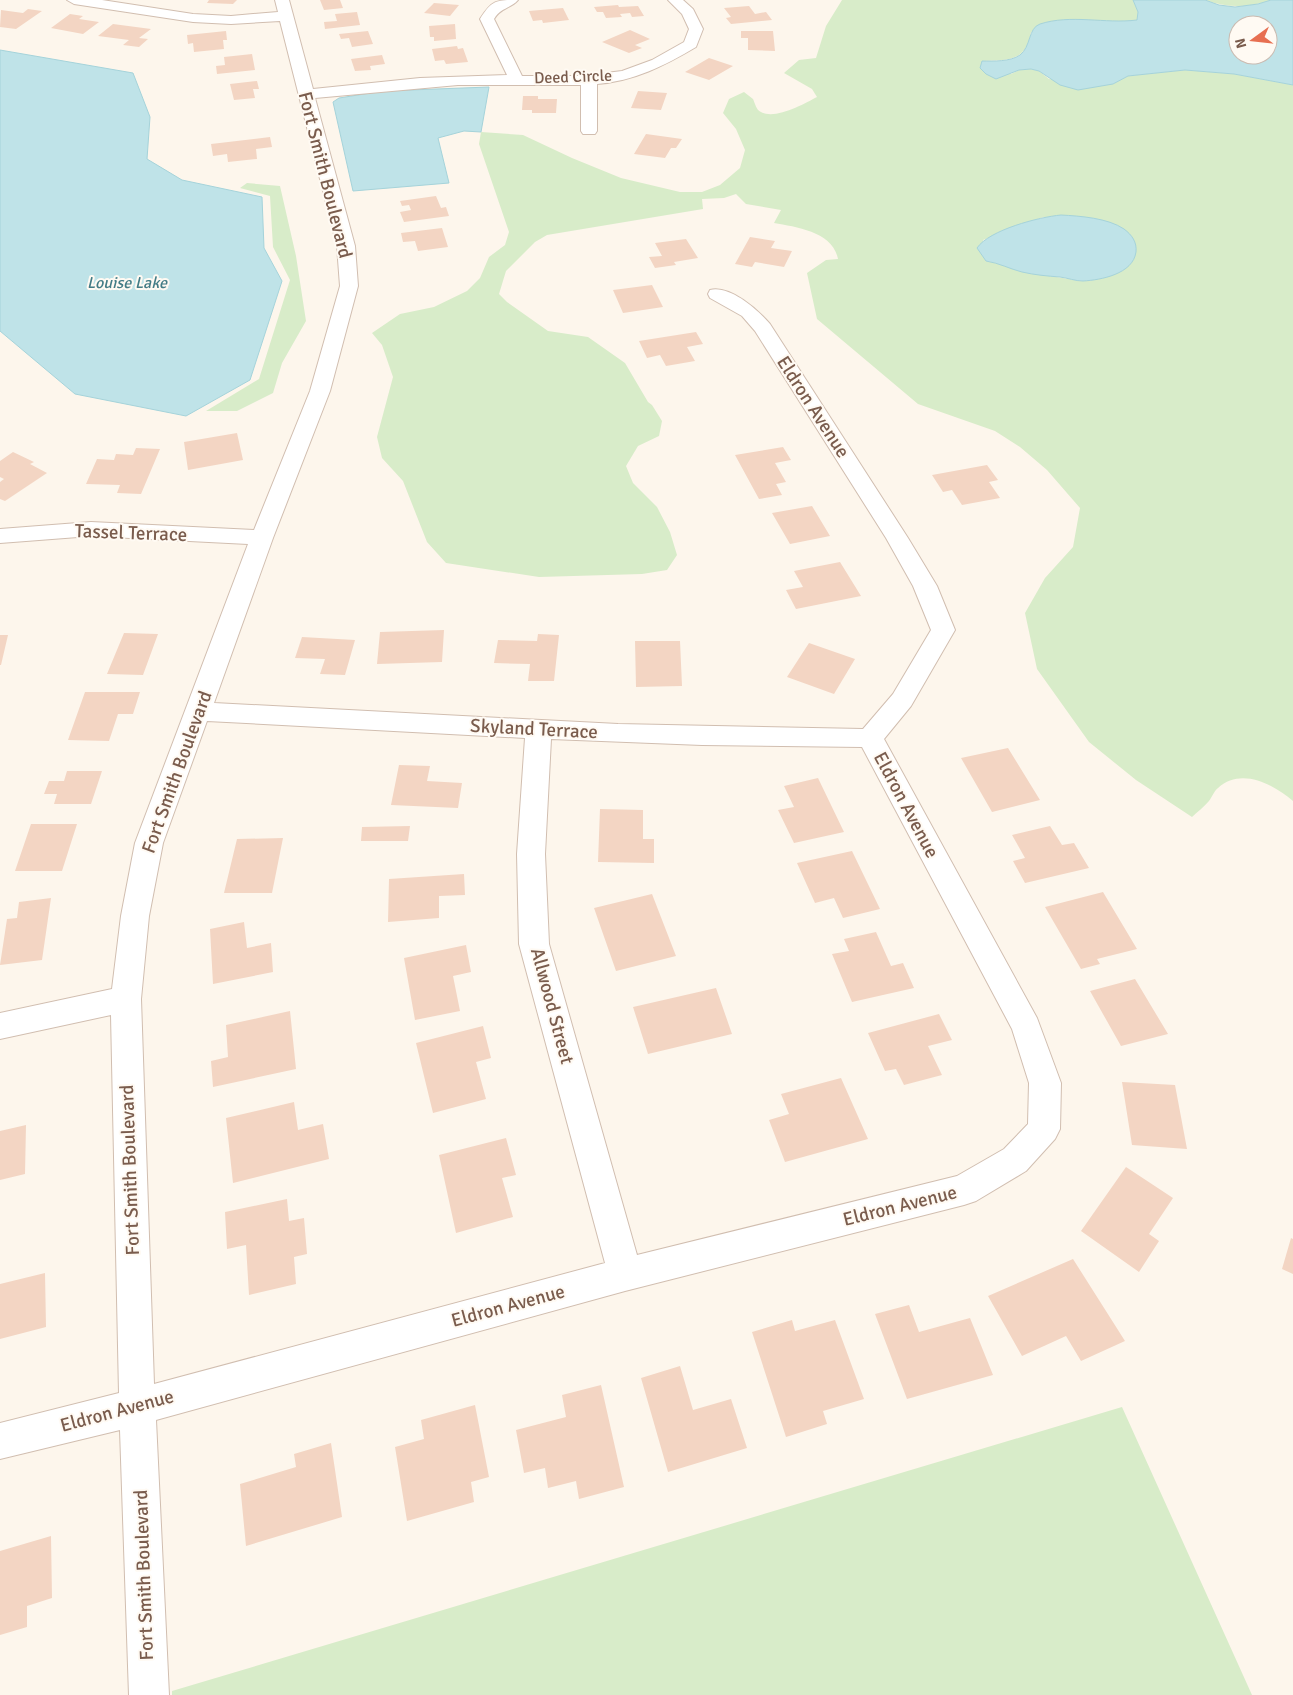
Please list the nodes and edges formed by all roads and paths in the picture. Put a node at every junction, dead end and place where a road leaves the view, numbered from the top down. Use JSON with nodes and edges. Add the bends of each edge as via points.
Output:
{"nodes":[{"id":1,"x":74,"y":0,"type":"edge"},
{"id":2,"x":282,"y":0,"type":"edge"},
{"id":3,"x":511,"y":0,"type":"edge"},
{"id":4,"x":675,"y":0,"type":"edge"},
{"id":5,"x":286,"y":16,"type":"junction"},
{"id":6,"x":516,"y":79,"type":"junction"},
{"id":7,"x":589,"y":79,"type":"junction"},
{"id":8,"x":306,"y":94,"type":"junction"},
{"id":9,"x":589,"y":131,"type":"dead end"},
{"id":10,"x":717,"y":294,"type":"dead end"},
{"id":11,"x":0,"y":536,"type":"edge"},
{"id":12,"x":262,"y":538,"type":"junction"},
{"id":13,"x":199,"y":711,"type":"junction"},
{"id":14,"x":539,"y":729,"type":"junction"},
{"id":15,"x":870,"y":738,"type":"junction"},
{"id":16,"x":126,"y":999,"type":"junction"},
{"id":17,"x":0,"y":1026,"type":"edge"},
{"id":18,"x":625,"y":1274,"type":"junction"},
{"id":19,"x":137,"y":1407,"type":"junction"},
{"id":20,"x":0,"y":1442,"type":"edge"},
{"id":21,"x":149,"y":1695,"type":"edge"}],
"edges":[{"from":1,"to":5,"type":"street","via":[[193,18],[231,20]]},
{"from":2,"to":5,"type":"street","name":"Fort Smith Boulevard"},
{"from":3,"to":6,"type":"street","name":"Deed Circle","via":[[494,8],[487,19]]},
{"from":4,"to":7,"type":"street","name":"Deed Circle","via":[[688,12],[696,29],[691,44],[657,64],[623,76]]},
{"from":5,"to":8,"type":"street","name":"Fort Smith Boulevard"},
{"from":6,"to":7,"type":"street","name":"Deed Circle"},
{"from":6,"to":8,"type":"street","name":"Deed Circle","via":[[379,85]]},
{"from":7,"to":9,"type":"street"},
{"from":8,"to":12,"type":"street","name":"Fort Smith Boulevard","via":[[346,246],[349,286],[320,391]]},
{"from":10,"to":15,"type":"street","name":"Eldron Avenue","via":[[748,312],[762,328],[897,538],[925,586],[943,630],[902,700]]},
{"from":11,"to":12,"type":"street","name":"Tassel Terrace","via":[[91,530]]},
{"from":12,"to":13,"type":"street","name":"Fort Smith Boulevard"},
{"from":13,"to":14,"type":"street","name":"Skyland Terrace"},
{"from":13,"to":16,"type":"street","name":"Fort Smith Boulevard","via":[[149,843],[135,916]]},
{"from":14,"to":15,"type":"street","name":"Skyland Terrace","via":[[762,739]]},
{"from":14,"to":18,"type":"street","name":"Allwood Street","via":[[531,854],[534,944]]},
{"from":15,"to":18,"type":"street","name":"Eldron Avenue","via":[[1026,1027],[1045,1083],[1044,1129],[1015,1160],[964,1190]]},
{"from":16,"to":17,"type":"street"},
{"from":16,"to":19,"type":"street","name":"Fort Smith Boulevard"},
{"from":18,"to":19,"type":"street","name":"Eldron Avenue"},
{"from":19,"to":20,"type":"street","name":"Eldron Avenue"},
{"from":19,"to":21,"type":"street","name":"Fort Smith Boulevard"}]}
